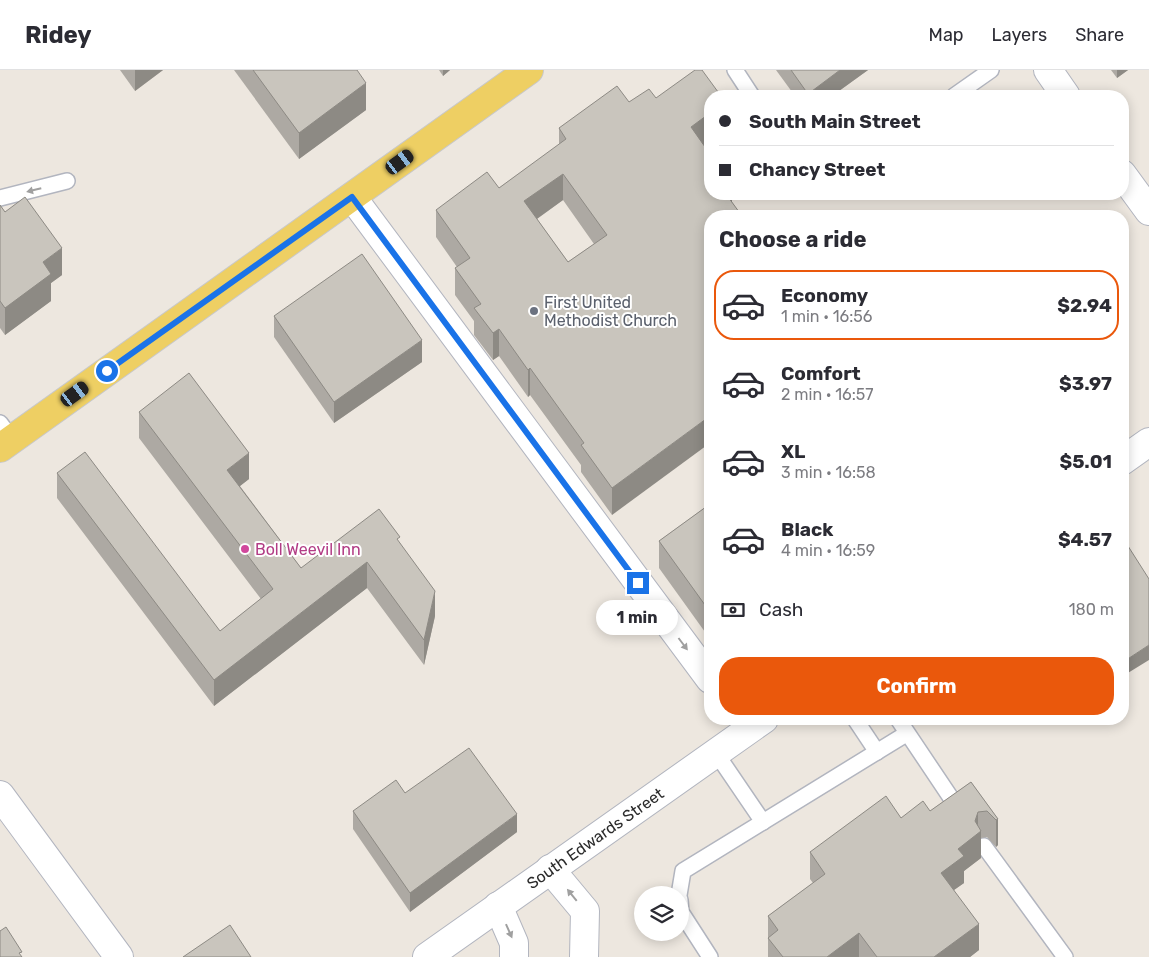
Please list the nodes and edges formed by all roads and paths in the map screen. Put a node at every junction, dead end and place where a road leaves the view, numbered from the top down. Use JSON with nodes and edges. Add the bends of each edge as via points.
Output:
{"nodes":[{"id":1,"x":529,"y":70,"type":"edge"},
{"id":2,"x":735,"y":70,"type":"edge"},
{"id":3,"x":991,"y":70,"type":"edge"},
{"id":4,"x":1048,"y":70,"type":"edge"},
{"id":5,"x":748,"y":90,"type":"edge"},
{"id":6,"x":963,"y":90,"type":"edge"},
{"id":7,"x":1062,"y":90,"type":"edge"},
{"id":8,"x":67,"y":181,"type":"dead end"},
{"id":9,"x":1129,"y":184,"type":"edge"},
{"id":10,"x":352,"y":197,"type":"junction"},
{"id":11,"x":0,"y":198,"type":"edge"},
{"id":12,"x":1149,"y":211,"type":"edge"},
{"id":13,"x":4,"y":437,"type":"edge"},
{"id":14,"x":1149,"y":442,"type":"edge"},
{"id":15,"x":1129,"y":456,"type":"edge"},
{"id":16,"x":704,"y":671,"type":"edge"},
{"id":17,"x":859,"y":725,"type":"edge"},
{"id":18,"x":901,"y":725,"type":"edge"},
{"id":19,"x":736,"y":727,"type":"edge"},
{"id":20,"x":906,"y":734,"type":"junction"},
{"id":21,"x":877,"y":752,"type":"junction"},
{"id":22,"x":716,"y":753,"type":"junction"},
{"id":23,"x":0,"y":794,"type":"edge"},
{"id":24,"x":955,"y":804,"type":"edge"},
{"id":25,"x":763,"y":822,"type":"junction"},
{"id":26,"x":984,"y":846,"type":"dead end"},
{"id":27,"x":550,"y":869,"type":"junction"},
{"id":28,"x":681,"y":886,"type":"edge"},
{"id":29,"x":498,"y":906,"type":"junction"},
{"id":30,"x":689,"y":924,"type":"edge"},
{"id":31,"x":119,"y":957,"type":"edge"},
{"id":32,"x":427,"y":957,"type":"edge"},
{"id":33,"x":514,"y":957,"type":"edge"},
{"id":34,"x":584,"y":957,"type":"edge"},
{"id":35,"x":710,"y":957,"type":"edge"},
{"id":36,"x":1065,"y":957,"type":"edge"}],
"edges":[{"from":1,"to":10,"type":"main road"},
{"from":2,"to":5,"type":"lane"},
{"from":3,"to":6,"type":"lane"},
{"from":4,"to":7,"type":"street"},
{"from":8,"to":11,"type":"lane","one_way":true},
{"from":9,"to":12,"type":"street"},
{"from":10,"to":13,"type":"main road"},
{"from":10,"to":16,"type":"street","one_way":true},
{"from":14,"to":15,"type":"street"},
{"from":17,"to":21,"type":"lane"},
{"from":18,"to":20,"type":"lane"},
{"from":19,"to":22,"type":"street","name":"South Edwards Street"},
{"from":20,"to":21,"type":"lane"},
{"from":20,"to":24,"type":"lane"},
{"from":21,"to":25,"type":"lane"},
{"from":22,"to":25,"type":"lane"},
{"from":22,"to":27,"type":"street","name":"South Edwards Street"},
{"from":23,"to":31,"type":"street"},
{"from":25,"to":28,"type":"lane","via":[[683,871]]},
{"from":26,"to":36,"type":"lane"},
{"from":27,"to":29,"type":"street","name":"South Edwards Street"},
{"from":34,"to":27,"type":"street","one_way":true,"via":[[585,911]]},
{"from":29,"to":32,"type":"street","name":"South Edwards Street"},
{"from":29,"to":33,"type":"street","one_way":true,"via":[[514,944]]},
{"from":30,"to":35,"type":"lane"}]}
